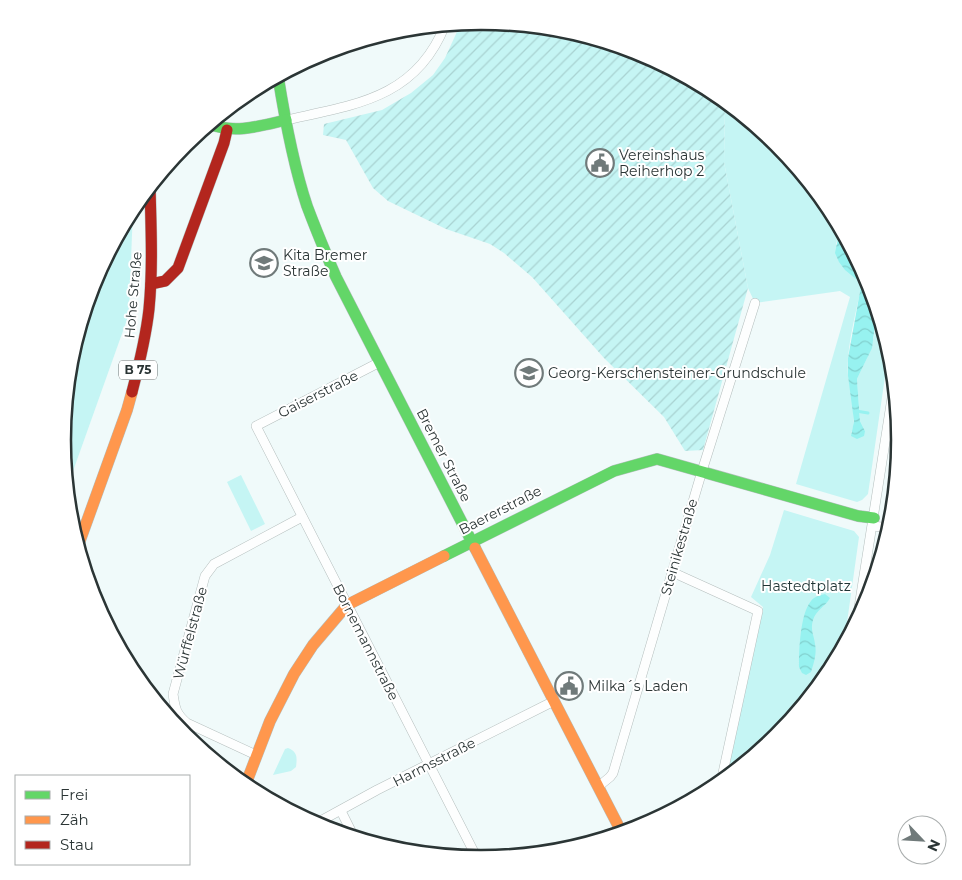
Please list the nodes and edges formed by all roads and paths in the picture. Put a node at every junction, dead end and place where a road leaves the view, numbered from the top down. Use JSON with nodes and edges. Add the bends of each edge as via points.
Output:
{"nodes":[{"id":1,"x":441,"y":32,"type":"edge"},
{"id":2,"x":279,"y":83,"type":"edge"},
{"id":3,"x":286,"y":120,"type":"junction"},
{"id":4,"x":217,"y":127,"type":"edge"},
{"id":5,"x":227,"y":130,"type":"junction"},
{"id":6,"x":151,"y":197,"type":"edge"},
{"id":7,"x":151,"y":284,"type":"junction"},
{"id":8,"x":756,"y":304,"type":"dead end"},
{"id":9,"x":380,"y":362,"type":"junction"},
{"id":10,"x":890,"y":413,"type":"edge"},
{"id":11,"x":256,"y":426,"type":"joint"},
{"id":12,"x":702,"y":471,"type":"junction"},
{"id":13,"x":302,"y":516,"type":"junction"},
{"id":14,"x":874,"y":522,"type":"junction"},
{"id":15,"x":882,"y":525,"type":"edge"},
{"id":16,"x":82,"y":534,"type":"edge"},
{"id":17,"x":472,"y":541,"type":"junction"},
{"id":18,"x":672,"y":572,"type":"junction"},
{"id":19,"x":863,"y":588,"type":"edge"},
{"id":20,"x":347,"y":605,"type":"junction"},
{"id":21,"x":554,"y":701,"type":"junction"},
{"id":22,"x":256,"y":755,"type":"junction"},
{"id":23,"x":429,"y":765,"type":"junction"},
{"id":24,"x":723,"y":770,"type":"edge"},
{"id":25,"x":248,"y":777,"type":"edge"},
{"id":26,"x":599,"y":786,"type":"junction"},
{"id":27,"x":341,"y":811,"type":"junction"},
{"id":28,"x":325,"y":819,"type":"edge"},
{"id":29,"x":619,"y":826,"type":"edge"},
{"id":30,"x":350,"y":828,"type":"edge"},
{"id":31,"x":473,"y":850,"type":"edge"}],
"edges":[{"from":1,"to":3,"type":"street","via":[[421,64],[379,96]]},
{"from":2,"to":3,"type":"main road","name":"Bremer Straße"},
{"from":3,"to":5,"type":"main road"},
{"from":3,"to":9,"type":"main road","name":"Bremer Straße","via":[[315,227],[336,277]]},
{"from":4,"to":5,"type":"main road"},
{"from":5,"to":7,"type":"main road","via":[[178,268],[170,278]]},
{"from":6,"to":7,"type":"main road","name":"Hohe Straße","number":"B 75"},
{"from":7,"to":16,"type":"main road","name":"Hohe Straße","number":"B 75","via":[[141,359]]},
{"from":8,"to":12,"type":"street","name":"Steinikestraße"},
{"from":9,"to":11,"type":"street","name":"Gaiserstraße"},
{"from":9,"to":17,"type":"main road","name":"Bremer Straße"},
{"from":10,"to":14,"type":"street"},
{"from":11,"to":13,"type":"street","name":"Bornemannstraße"},
{"from":12,"to":14,"type":"main road","name":"Baererstraße"},
{"from":12,"to":17,"type":"main road","name":"Baererstraße","via":[[658,459],[614,470]]},
{"from":12,"to":18,"type":"street","name":"Steinikestraße"},
{"from":13,"to":20,"type":"street","name":"Bornemannstraße"},
{"from":13,"to":22,"type":"street","name":"Würffelstraße","via":[[214,564],[206,576],[173,694],[178,715],[187,723]]},
{"from":14,"to":15,"type":"street"},
{"from":14,"to":19,"type":"street"},
{"from":17,"to":20,"type":"main road","name":"Baererstraße"},
{"from":17,"to":21,"type":"main road","name":"Bremer Straße"},
{"from":18,"to":24,"type":"street","via":[[758,611]]},
{"from":18,"to":26,"type":"street","name":"Steinikestraße","via":[[614,773]]},
{"from":20,"to":22,"type":"main road","name":"Baererstraße","via":[[285,688]]},
{"from":20,"to":23,"type":"street","name":"Bornemannstraße"},
{"from":21,"to":23,"type":"street","name":"Harmsstraße"},
{"from":21,"to":26,"type":"main road","name":"Bremer Straße"},
{"from":22,"to":25,"type":"main road","name":"Baererstraße"},
{"from":23,"to":27,"type":"street","name":"Harmsstraße"},
{"from":23,"to":31,"type":"street","name":"Bornemannstraße"},
{"from":26,"to":29,"type":"main road","name":"Bremer Straße"},
{"from":27,"to":28,"type":"street","name":"Harmsstraße"},
{"from":27,"to":30,"type":"street"}]}
